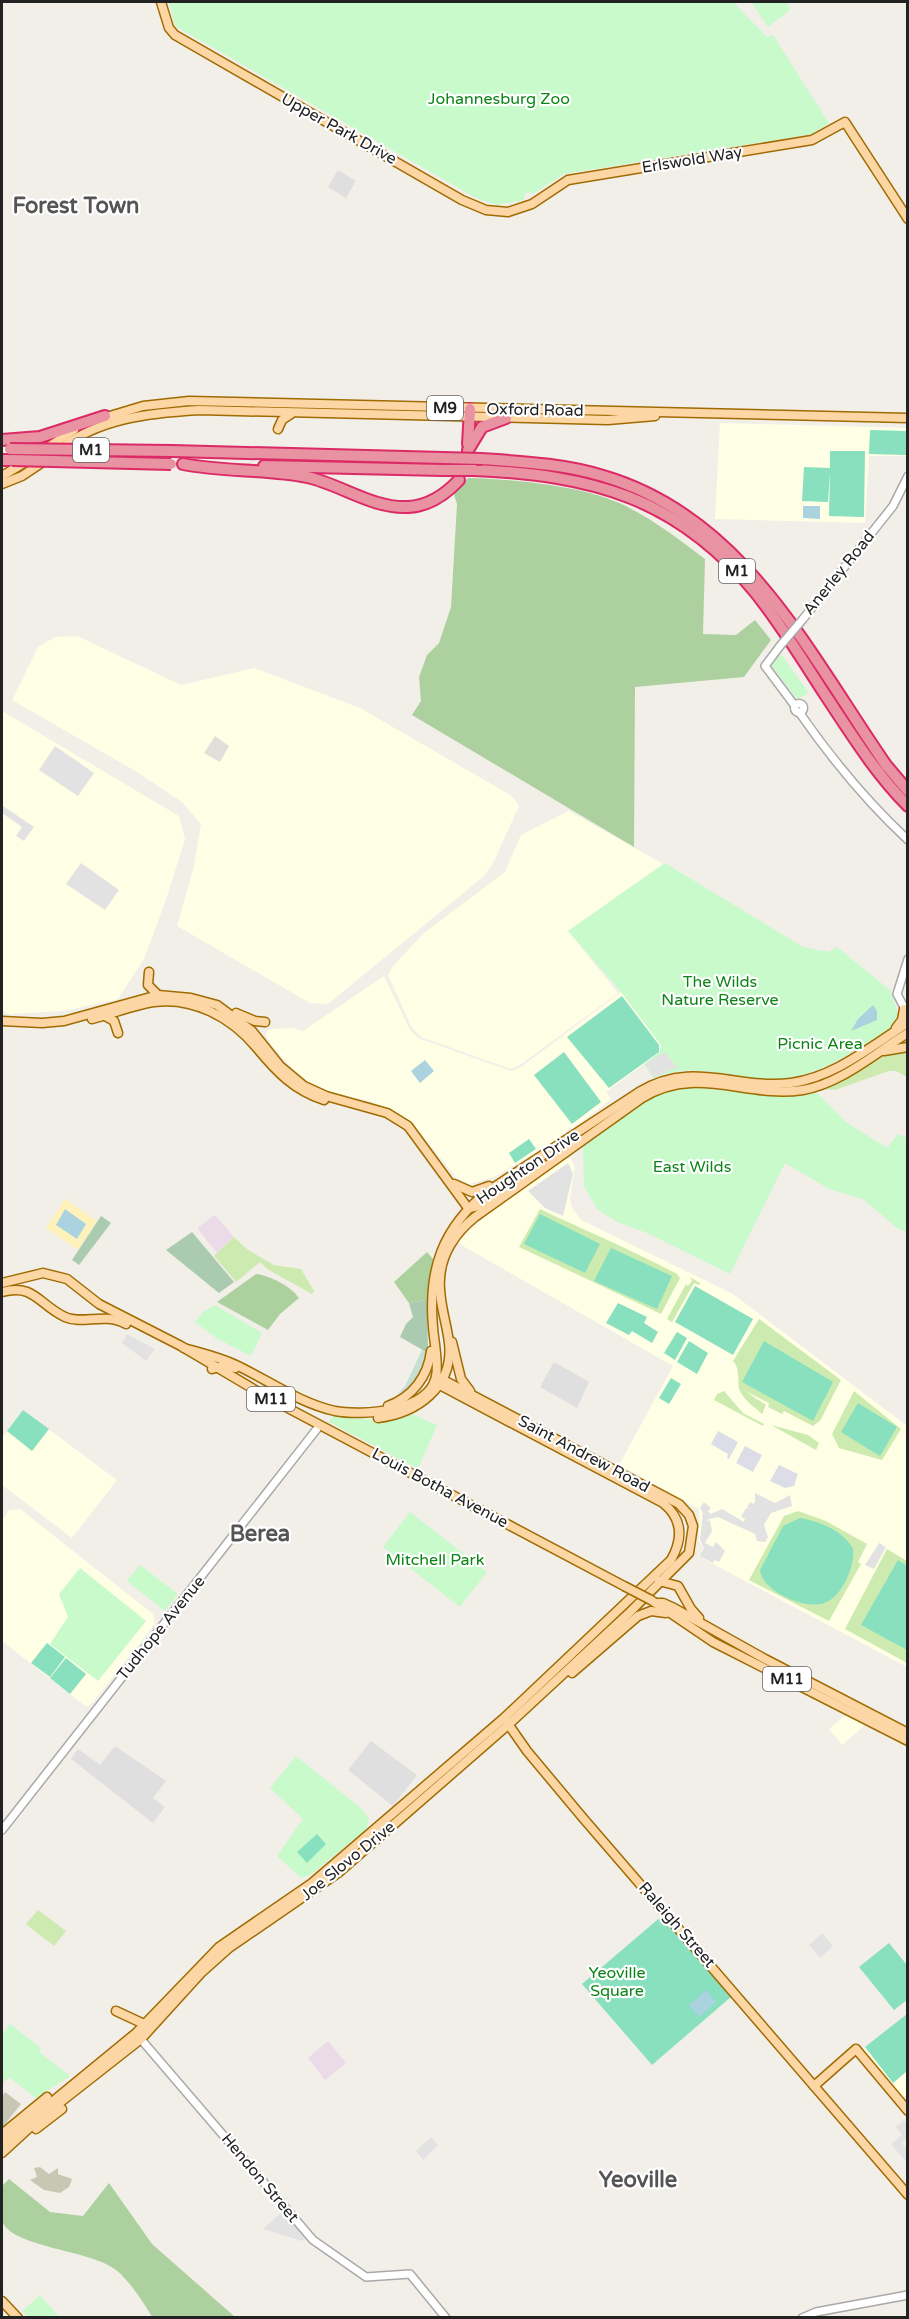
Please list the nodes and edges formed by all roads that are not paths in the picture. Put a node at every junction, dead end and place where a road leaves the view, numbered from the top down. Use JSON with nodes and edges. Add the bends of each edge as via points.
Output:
{"nodes":[{"id":1,"x":161,"y":2,"type":"edge"},
{"id":2,"x":540,"y":198,"type":"joint"},
{"id":3,"x":908,"y":219,"type":"edge"},
{"id":4,"x":263,"y":412,"type":"junction"},
{"id":5,"x":470,"y":412,"type":"junction"},
{"id":6,"x":291,"y":414,"type":"junction"},
{"id":7,"x":105,"y":416,"type":"junction"},
{"id":8,"x":506,"y":418,"type":"junction"},
{"id":9,"x":908,"y":420,"type":"edge"},
{"id":10,"x":2,"y":440,"type":"edge"},
{"id":11,"x":6,"y":455,"type":"edge"},
{"id":12,"x":286,"y":471,"type":"junction"},
{"id":13,"x":2,"y":476,"type":"edge"},
{"id":14,"x":908,"y":476,"type":"edge"},
{"id":15,"x":459,"y":480,"type":"dead end"},
{"id":16,"x":2,"y":484,"type":"edge"},
{"id":17,"x":908,"y":791,"type":"edge"},
{"id":18,"x":908,"y":807,"type":"edge"},
{"id":19,"x":908,"y":840,"type":"edge"},
{"id":20,"x":908,"y":959,"type":"edge"},
{"id":21,"x":149,"y":972,"type":"dead end"},
{"id":22,"x":159,"y":995,"type":"junction"},
{"id":23,"x":134,"y":1003,"type":"junction"},
{"id":24,"x":227,"y":1010,"type":"junction"},
{"id":25,"x":906,"y":1012,"type":"edge"},
{"id":26,"x":103,"y":1016,"type":"junction"},
{"id":27,"x":2,"y":1023,"type":"edge"},
{"id":28,"x":908,"y":1023,"type":"edge"},
{"id":29,"x":118,"y":1033,"type":"dead end"},
{"id":30,"x":908,"y":1033,"type":"edge"},
{"id":31,"x":889,"y":1035,"type":"junction"},
{"id":32,"x":263,"y":1045,"type":"junction"},
{"id":33,"x":908,"y":1047,"type":"edge"},
{"id":34,"x":878,"y":1052,"type":"junction"},
{"id":35,"x":559,"y":1158,"type":"junction"},
{"id":36,"x":510,"y":1176,"type":"junction"},
{"id":37,"x":447,"y":1178,"type":"junction"},
{"id":38,"x":465,"y":1207,"type":"junction"},
{"id":39,"x":450,"y":1245,"type":"junction"},
{"id":40,"x":2,"y":1283,"type":"edge"},
{"id":41,"x":441,"y":1290,"type":"junction"},
{"id":42,"x":2,"y":1292,"type":"edge"},
{"id":43,"x":431,"y":1300,"type":"junction"},
{"id":44,"x":443,"y":1303,"type":"junction"},
{"id":45,"x":432,"y":1314,"type":"junction"},
{"id":46,"x":184,"y":1348,"type":"junction"},
{"id":47,"x":217,"y":1369,"type":"junction"},
{"id":48,"x":438,"y":1381,"type":"junction"},
{"id":49,"x":482,"y":1400,"type":"junction"},
{"id":50,"x":358,"y":1413,"type":"junction"},
{"id":51,"x":320,"y":1425,"type":"junction"},
{"id":52,"x":676,"y":1551,"type":"joint"},
{"id":53,"x":686,"y":1557,"type":"joint"},
{"id":54,"x":652,"y":1580,"type":"junction"},
{"id":55,"x":663,"y":1581,"type":"junction"},
{"id":56,"x":654,"y":1602,"type":"junction"},
{"id":57,"x":669,"y":1615,"type":"junction"},
{"id":58,"x":731,"y":1639,"type":"junction"},
{"id":59,"x":547,"y":1690,"type":"junction"},
{"id":60,"x":506,"y":1722,"type":"junction"},
{"id":61,"x":908,"y":1733,"type":"edge"},
{"id":62,"x":908,"y":1741,"type":"edge"},
{"id":63,"x":2,"y":1830,"type":"edge"},
{"id":64,"x":116,"y":2011,"type":"dead end"},
{"id":65,"x":144,"y":2024,"type":"junction"},
{"id":66,"x":138,"y":2036,"type":"junction"},
{"id":67,"x":87,"y":2083,"type":"junction"},
{"id":68,"x":69,"y":2086,"type":"junction"},
{"id":69,"x":814,"y":2086,"type":"junction"},
{"id":70,"x":54,"y":2103,"type":"junction"},
{"id":71,"x":908,"y":2111,"type":"edge"},
{"id":72,"x":2,"y":2134,"type":"edge"},
{"id":73,"x":2,"y":2144,"type":"edge"},
{"id":74,"x":2,"y":2155,"type":"edge"},
{"id":75,"x":908,"y":2195,"type":"edge"},
{"id":76,"x":908,"y":2295,"type":"edge"},
{"id":77,"x":2,"y":2301,"type":"edge"},
{"id":78,"x":18,"y":2318,"type":"edge"},
{"id":79,"x":446,"y":2318,"type":"edge"},
{"id":80,"x":802,"y":2318,"type":"edge"}],
"edges":[{"from":1,"to":2,"type":"main road","name":"Upper Park Drive","via":[[169,28],[176,35],[470,204],[508,212]]},
{"from":2,"to":3,"type":"main road","name":"Erlswold Way","via":[[568,180],[812,140],[844,122]]},
{"from":4,"to":6,"type":"main road","name":"Oxford Road","number":"M9"},
{"from":4,"to":6,"type":"main road","via":[[278,428]]},
{"from":4,"to":16,"type":"main road","name":"Oxford Road","number":"M9","via":[[200,410],[122,419],[75,438],[29,471]]},
{"from":5,"to":6,"type":"main road","name":"Oxford Road","number":"M9"},
{"from":5,"to":7,"type":"main road","name":"Oxford Road","number":"M9","via":[[189,401],[143,406]]},
{"from":5,"to":8,"type":"main road","name":"Oxford Road","number":"M9"},
{"from":5,"to":8,"type":"highway","via":[[468,451],[482,427]]},
{"from":5,"to":9,"type":"main road","name":"Oxford Road","number":"M9"},
{"from":7,"to":10,"type":"highway","via":[[40,438]]},
{"from":7,"to":13,"type":"main road","name":"Oxford Road","number":"M9","via":[[68,433]]},
{"from":8,"to":9,"type":"main road","name":"Oxford Road","number":"M9"},
{"from":11,"to":12,"type":"highway","number":"M1","bridge":true},
{"from":11,"to":17,"type":"highway","number":"M1","bridge":true,"via":[[172,451],[482,459],[558,465],[604,476],[660,499],[706,529],[733,553],[763,586]]},
{"from":12,"to":15,"type":"highway","via":[[400,507],[431,502]]},
{"from":12,"to":18,"type":"highway","number":"M1","bridge":true,"via":[[474,470],[541,474],[597,485],[651,507],[704,540],[760,599],[872,764]]},
{"from":14,"to":19,"type":"street","name":"Anerley Road","bridge":true,"via":[[893,506],[765,666],[845,772],[884,819]]},
{"from":20,"to":25,"type":"street","via":[[897,991]]},
{"from":21,"to":22,"type":"main road","via":[[148,985]]},
{"from":22,"to":23,"type":"main road"},
{"from":22,"to":24,"type":"main road","via":[[191,998]]},
{"from":23,"to":26,"type":"main road"},
{"from":23,"to":27,"type":"main road","via":[[64,1021]]},
{"from":23,"to":38,"type":"main road","via":[[175,1002],[221,1016],[247,1036],[292,1086],[329,1102],[374,1112],[402,1127]]},
{"from":24,"to":32,"type":"main road"},
{"from":24,"to":32,"type":"main road","via":[[264,1023]]},
{"from":25,"to":31,"type":"main road"},
{"from":26,"to":27,"type":"main road","via":[[41,1028]]},
{"from":26,"to":29,"type":"main road","via":[[114,1021]]},
{"from":28,"to":31,"type":"main road","name":"Houghton Drive"},
{"from":30,"to":34,"type":"main road","name":"Houghton Drive"},
{"from":31,"to":36,"type":"main road","name":"Houghton Drive","via":[[833,1070],[799,1082],[766,1083],[697,1075],[658,1082]]},
{"from":32,"to":37,"type":"main road","via":[[304,1086],[400,1119]]},
{"from":33,"to":34,"type":"main road"},
{"from":34,"to":35,"type":"main road","name":"Houghton Drive","via":[[837,1078],[806,1089],[769,1091],[694,1081],[668,1086],[642,1098]]},
{"from":35,"to":38,"type":"main road","via":[[528,1172],[478,1207]]},
{"from":35,"to":39,"type":"main road","name":"Houghton Drive","via":[[468,1223]]},
{"from":36,"to":37,"type":"main road","via":[[472,1192]]},
{"from":36,"to":38,"type":"main road","name":"Houghton Drive"},
{"from":37,"to":38,"type":"main road"},
{"from":38,"to":39,"type":"main road"},
{"from":38,"to":43,"type":"main road","name":"Houghton Drive","via":[[439,1254]]},
{"from":39,"to":41,"type":"main road","name":"Houghton Drive","via":[[441,1270]]},
{"from":40,"to":46,"type":"main road","name":"Louis Botha Avenue","number":"M11","via":[[38,1274],[68,1279],[94,1299]]},
{"from":41,"to":43,"type":"main road"},
{"from":41,"to":44,"type":"main road","name":"Houghton Drive"},
{"from":42,"to":47,"type":"main road","name":"Louis Botha Avenue","number":"M11","via":[[25,1290],[67,1318],[120,1320]]},
{"from":43,"to":45,"type":"main road","name":"Houghton Drive"},
{"from":44,"to":48,"type":"main road","name":"Houghton Drive","via":[[450,1350]]},
{"from":44,"to":49,"type":"main road","via":[[461,1378]]},
{"from":45,"to":48,"type":"main road","name":"Houghton Drive"},
{"from":45,"to":50,"type":"main road","via":[[430,1358],[421,1380],[395,1403]]},
{"from":46,"to":47,"type":"main road","name":"Louis Botha Avenue","number":"M11"},
{"from":46,"to":50,"type":"main road","via":[[230,1362],[316,1406]]},
{"from":47,"to":48,"type":"main road","via":[[242,1371],[326,1413],[359,1419],[403,1412],[424,1401]]},
{"from":47,"to":51,"type":"main road","name":"Louis Botha Avenue","number":"M11"},
{"from":48,"to":49,"type":"main road","name":"Saint Andrew Road"},
{"from":48,"to":50,"type":"main road","via":[[404,1406]]},
{"from":48,"to":52,"type":"main road","name":"Saint Andrew Road","via":[[660,1501],[678,1524]]},
{"from":49,"to":53,"type":"main road","name":"Saint Andrew Road","via":[[682,1506],[694,1532]]},
{"from":51,"to":56,"type":"main road","name":"Louis Botha Avenue","number":"M11","bridge":true},
{"from":51,"to":63,"type":"street","name":"Tudhope Avenue"},
{"from":52,"to":54,"type":"main road","name":"Joe Slovo Drive"},
{"from":53,"to":55,"type":"main road","name":"Joe Slovo Drive"},
{"from":54,"to":55,"type":"main road"},
{"from":54,"to":60,"type":"main road","name":"Joe Slovo Drive"},
{"from":55,"to":58,"type":"main road","via":[[678,1586],[693,1613]]},
{"from":55,"to":59,"type":"main road","name":"Joe Slovo Drive"},
{"from":56,"to":57,"type":"main road","name":"Louis Botha Avenue","number":"M11"},
{"from":56,"to":58,"type":"main road","name":"Louis Botha Avenue","number":"M11"},
{"from":57,"to":59,"type":"main road","via":[[654,1611],[642,1614],[554,1689]]},
{"from":57,"to":62,"type":"main road","name":"Louis Botha Avenue","number":"M11","via":[[713,1642]]},
{"from":58,"to":61,"type":"main road","name":"Louis Botha Avenue","number":"M11"},
{"from":59,"to":60,"type":"main road","name":"Joe Slovo Drive"},
{"from":60,"to":65,"type":"main road","name":"Joe Slovo Drive","via":[[312,1883],[219,1947]]},
{"from":60,"to":66,"type":"main road","name":"Joe Slovo Drive","via":[[338,1873],[229,1948]]},
{"from":60,"to":69,"type":"main road","name":"Raleigh Street","via":[[562,1793]]},
{"from":64,"to":65,"type":"main road"},
{"from":65,"to":66,"type":"main road","name":"Joe Slovo Drive"},
{"from":66,"to":67,"type":"main road","name":"Joe Slovo Drive"},
{"from":66,"to":68,"type":"main road","name":"Joe Slovo Drive"},
{"from":66,"to":79,"type":"street","name":"Hendon Street","via":[[313,2240],[366,2277],[410,2274]]},
{"from":67,"to":70,"type":"main road","name":"Joe Slovo Drive"},
{"from":67,"to":74,"type":"main road","via":[[73,2100]]},
{"from":68,"to":70,"type":"main road","name":"Joe Slovo Drive"},
{"from":68,"to":72,"type":"main road","via":[[32,2108]]},
{"from":69,"to":71,"type":"main road","via":[[856,2049]]},
{"from":69,"to":75,"type":"main road","name":"Raleigh Street"},
{"from":70,"to":73,"type":"main road","name":"Joe Slovo Drive"},
{"from":70,"to":74,"type":"main road","name":"Joe Slovo Drive"},
{"from":76,"to":80,"type":"street"},
{"from":77,"to":78,"type":"main road"}]}
